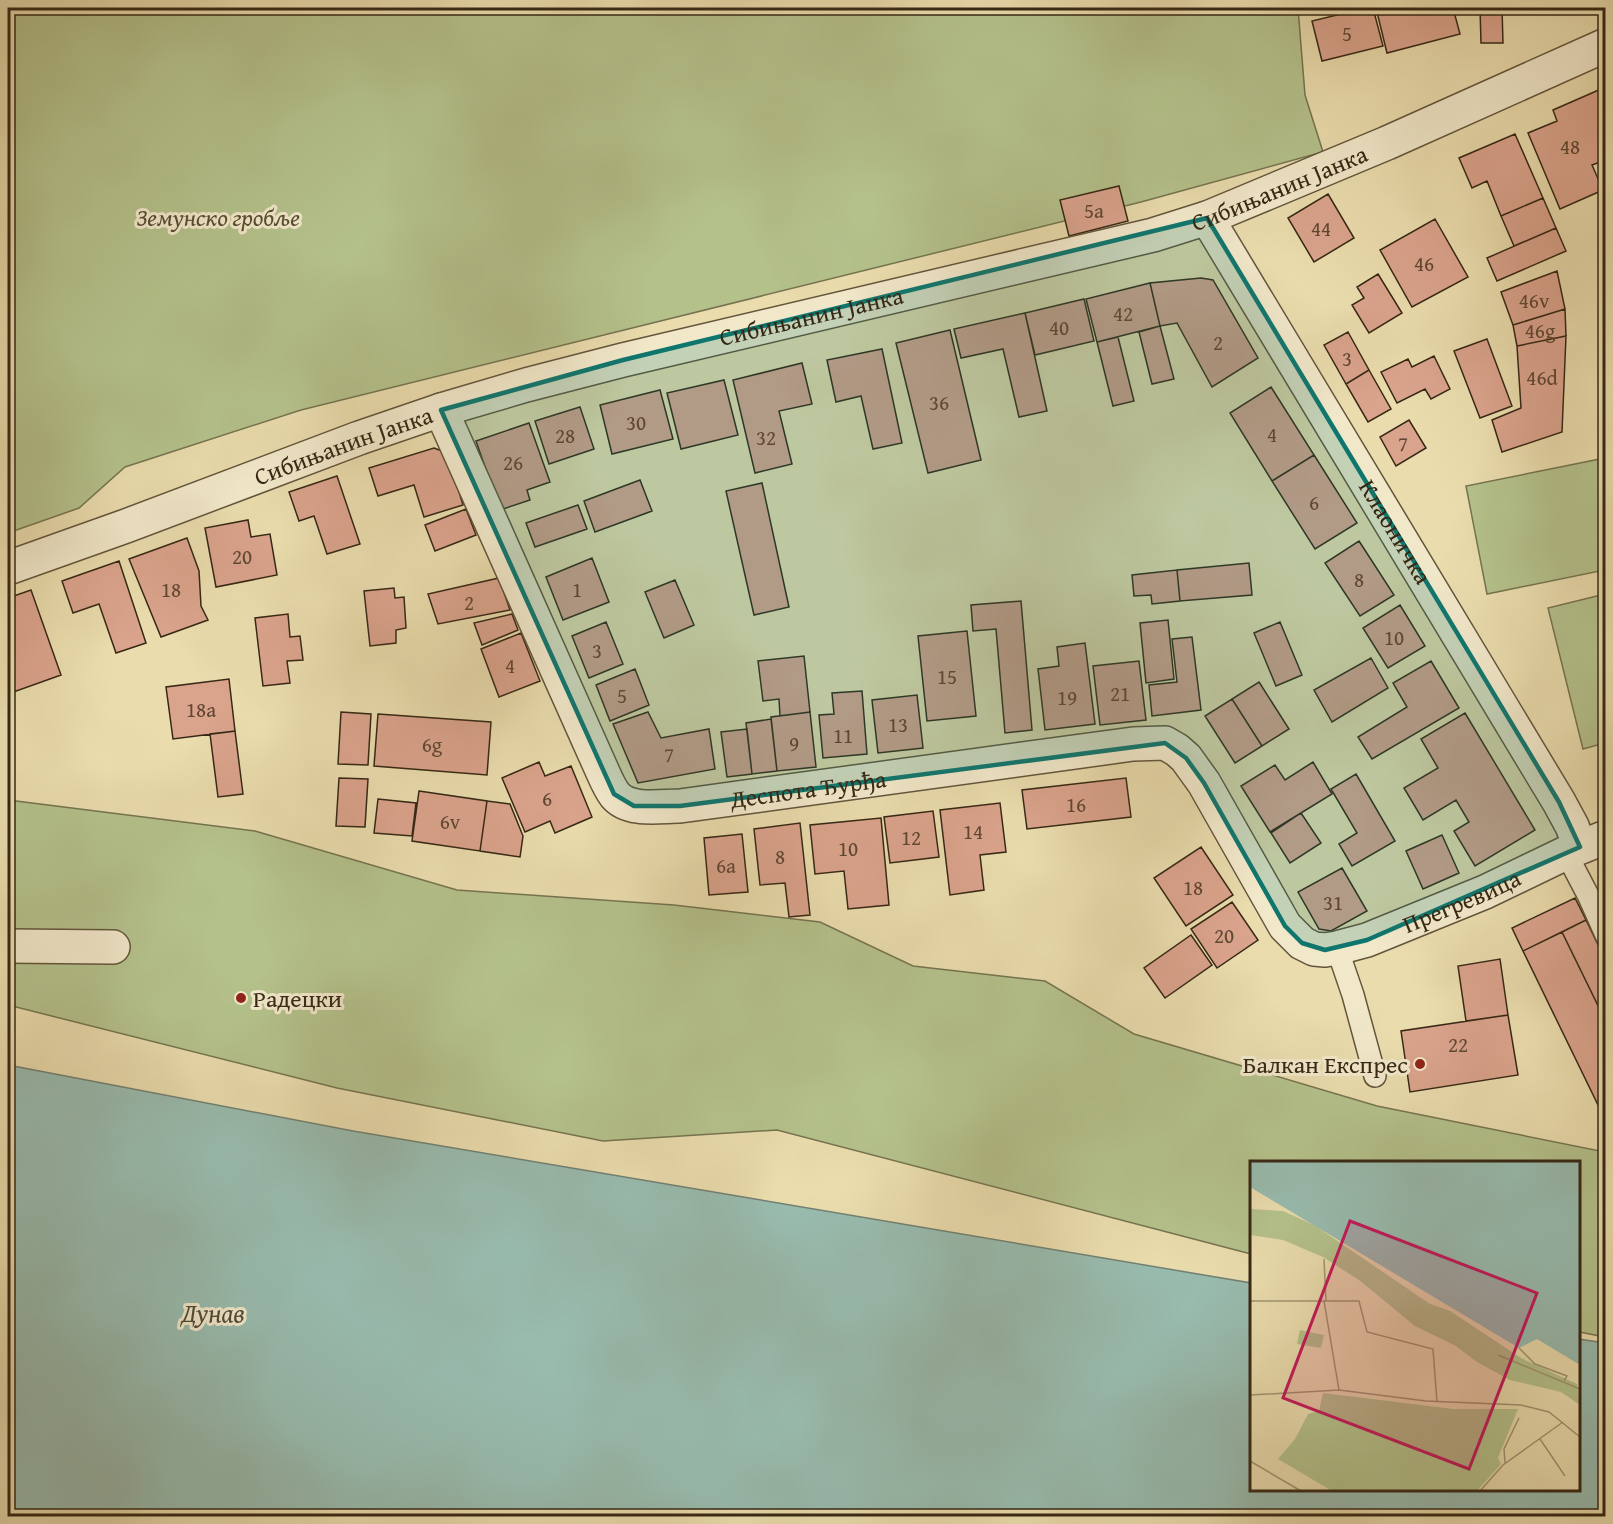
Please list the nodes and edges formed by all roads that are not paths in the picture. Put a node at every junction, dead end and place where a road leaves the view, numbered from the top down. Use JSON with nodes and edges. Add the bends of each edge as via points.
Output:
{"nodes":[{"id":1,"x":1605,"y":45,"type":"edge"},
{"id":2,"x":1207,"y":218,"type":"junction"},
{"id":3,"x":441,"y":410,"type":"junction"},
{"id":4,"x":8,"y":568,"type":"edge"},
{"id":5,"x":1584,"y":846,"type":"edge"},
{"id":6,"x":1605,"y":935,"type":"edge"},
{"id":7,"x":8,"y":946,"type":"edge"},
{"id":8,"x":113,"y":947,"type":"dead end"},
{"id":9,"x":1325,"y":949,"type":"junction"},
{"id":10,"x":1375,"y":1076,"type":"dead end"}],
"edges":[{"from":1,"to":2,"type":"street","name":"Сибињанин Јанка"},
{"from":2,"to":3,"type":"street","name":"Сибињанин Јанка","via":[[1153,235],[623,360]]},
{"from":2,"to":5,"type":"street","name":"Клаоничка"},
{"from":3,"to":4,"type":"street","name":"Сибињанин Јанка"},
{"from":3,"to":9,"type":"street","name":"Деспота Ђурђа","via":[[601,768],[621,801],[634,806],[680,806],[1133,744],[1165,743],[1186,758],[1204,783],[1285,926],[1302,943]]},
{"from":5,"to":6,"type":"lane","via":[[1589,897]]},
{"from":5,"to":9,"type":"street","name":"Прегревица","via":[[1367,940]]},
{"from":7,"to":8,"type":"street"},
{"from":9,"to":10,"type":"lane","via":[[1353,995]]}]}
